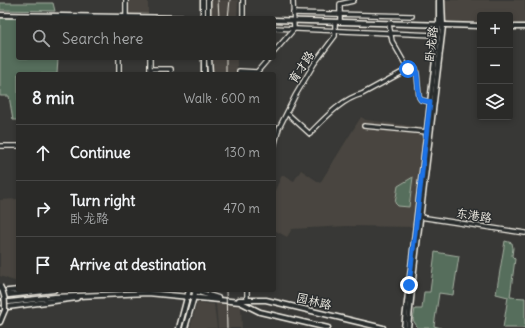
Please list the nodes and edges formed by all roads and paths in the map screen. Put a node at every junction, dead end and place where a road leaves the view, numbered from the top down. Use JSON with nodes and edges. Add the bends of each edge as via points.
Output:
{"nodes":[{"id":1,"x":126,"y":0,"type":"edge"},
{"id":2,"x":202,"y":0,"type":"edge"},
{"id":3,"x":208,"y":0,"type":"edge"},
{"id":4,"x":243,"y":0,"type":"edge"},
{"id":5,"x":293,"y":0,"type":"edge"},
{"id":6,"x":354,"y":0,"type":"edge"},
{"id":7,"x":438,"y":0,"type":"edge"},
{"id":8,"x":442,"y":0,"type":"edge"},
{"id":9,"x":293,"y":13,"type":"junction"},
{"id":10,"x":340,"y":14,"type":"junction"},
{"id":11,"x":0,"y":15,"type":"edge"},
{"id":12,"x":42,"y":16,"type":"edge"},
{"id":13,"x":126,"y":16,"type":"edge"},
{"id":14,"x":203,"y":16,"type":"edge"},
{"id":15,"x":208,"y":16,"type":"edge"},
{"id":16,"x":243,"y":16,"type":"edge"},
{"id":17,"x":412,"y":16,"type":"dead end"},
{"id":18,"x":276,"y":20,"type":"edge"},
{"id":19,"x":293,"y":20,"type":"junction"},
{"id":20,"x":334,"y":22,"type":"junction"},
{"id":21,"x":340,"y":22,"type":"junction"},
{"id":22,"x":389,"y":24,"type":"junction"},
{"id":23,"x":441,"y":26,"type":"junction"},
{"id":24,"x":477,"y":26,"type":"edge"},
{"id":25,"x":513,"y":27,"type":"edge"},
{"id":26,"x":525,"y":27,"type":"edge"},
{"id":27,"x":276,"y":28,"type":"edge"},
{"id":28,"x":294,"y":29,"type":"junction"},
{"id":29,"x":335,"y":31,"type":"junction"},
{"id":30,"x":391,"y":34,"type":"junction"},
{"id":31,"x":438,"y":34,"type":"junction"},
{"id":32,"x":276,"y":50,"type":"edge"},
{"id":33,"x":119,"y":60,"type":"edge"},
{"id":34,"x":150,"y":60,"type":"edge"},
{"id":35,"x":204,"y":60,"type":"edge"},
{"id":36,"x":209,"y":60,"type":"edge"},
{"id":37,"x":267,"y":60,"type":"edge"},
{"id":38,"x":150,"y":69,"type":"joint"},
{"id":39,"x":408,"y":69,"type":"junction"},
{"id":40,"x":119,"y":72,"type":"edge"},
{"id":41,"x":171,"y":72,"type":"edge"},
{"id":42,"x":204,"y":72,"type":"edge"},
{"id":43,"x":210,"y":72,"type":"edge"},
{"id":44,"x":239,"y":72,"type":"edge"},
{"id":45,"x":256,"y":72,"type":"edge"},
{"id":46,"x":256,"y":72,"type":"edge"},
{"id":47,"x":430,"y":102,"type":"junction"},
{"id":48,"x":287,"y":113,"type":"junction"},
{"id":49,"x":364,"y":126,"type":"dead end"},
{"id":50,"x":427,"y":132,"type":"junction"},
{"id":51,"x":276,"y":139,"type":"edge"},
{"id":52,"x":0,"y":146,"type":"edge"},
{"id":53,"x":16,"y":146,"type":"edge"},
{"id":54,"x":420,"y":217,"type":"junction"},
{"id":55,"x":525,"y":233,"type":"edge"},
{"id":56,"x":0,"y":286,"type":"edge"},
{"id":57,"x":16,"y":290,"type":"edge"},
{"id":58,"x":0,"y":292,"type":"edge"},
{"id":59,"x":36,"y":292,"type":"edge"},
{"id":60,"x":190,"y":292,"type":"edge"},
{"id":61,"x":195,"y":292,"type":"edge"},
{"id":62,"x":201,"y":292,"type":"edge"},
{"id":63,"x":247,"y":292,"type":"edge"},
{"id":64,"x":0,"y":296,"type":"edge"},
{"id":65,"x":86,"y":296,"type":"junction"},
{"id":66,"x":187,"y":296,"type":"junction"},
{"id":67,"x":193,"y":297,"type":"junction"},
{"id":68,"x":247,"y":300,"type":"junction"},
{"id":69,"x":0,"y":303,"type":"edge"},
{"id":70,"x":0,"y":308,"type":"edge"},
{"id":71,"x":0,"y":322,"type":"edge"},
{"id":72,"x":179,"y":328,"type":"edge"},
{"id":73,"x":185,"y":328,"type":"edge"},
{"id":74,"x":328,"y":328,"type":"edge"},
{"id":75,"x":383,"y":328,"type":"edge"},
{"id":76,"x":404,"y":328,"type":"edge"},
{"id":77,"x":408,"y":328,"type":"edge"}],
"edges":[{"from":1,"to":13,"type":"street"},
{"from":2,"to":14,"type":"main road"},
{"from":3,"to":15,"type":"main road"},
{"from":4,"to":16,"type":"street"},
{"from":5,"to":9,"type":"street"},
{"from":6,"to":10,"type":"street","via":[[340,4]]},
{"from":7,"to":23,"type":"main road","name":"卧龙路"},
{"from":8,"to":23,"type":"main road","name":"卧龙路"},
{"from":9,"to":10,"type":"street"},
{"from":9,"to":19,"type":"street"},
{"from":10,"to":17,"type":"street"},
{"from":10,"to":21,"type":"street"},
{"from":11,"to":12,"type":"main road"},
{"from":18,"to":19,"type":"main road"},
{"from":19,"to":20,"type":"main road"},
{"from":19,"to":28,"type":"street"},
{"from":20,"to":21,"type":"main road"},
{"from":20,"to":29,"type":"street"},
{"from":21,"to":22,"type":"main road"},
{"from":22,"to":23,"type":"main road"},
{"from":22,"to":30,"type":"street"},
{"from":23,"to":24,"type":"main road"},
{"from":23,"to":31,"type":"main road","name":"卧龙路"},
{"from":23,"to":54,"type":"main road","name":"卧龙路"},
{"from":25,"to":26,"type":"main road"},
{"from":27,"to":28,"type":"street"},
{"from":28,"to":29,"type":"street"},
{"from":28,"to":32,"type":"street"},
{"from":29,"to":30,"type":"street"},
{"from":29,"to":48,"type":"street","name":"育才路","via":[[335,36],[314,64]]},
{"from":30,"to":31,"type":"street"},
{"from":30,"to":39,"type":"street","via":[[392,41]]},
{"from":31,"to":47,"type":"main road","name":"卧龙路"},
{"from":33,"to":40,"type":"street"},
{"from":34,"to":38,"type":"street"},
{"from":35,"to":42,"type":"main road"},
{"from":36,"to":43,"type":"main road"},
{"from":37,"to":45,"type":"street"},
{"from":38,"to":41,"type":"street","via":[[171,69]]},
{"from":39,"to":47,"type":"street","via":[[416,69],[419,97]]},
{"from":39,"to":48,"type":"street","via":[[354,96],[331,112],[310,134]]},
{"from":44,"to":46,"type":"street"},
{"from":47,"to":50,"type":"main road","name":"卧龙路"},
{"from":48,"to":51,"type":"street","name":"育才路"},
{"from":49,"to":50,"type":"street"},
{"from":50,"to":76,"type":"main road","name":"卧龙路"},
{"from":52,"to":53,"type":"street"},
{"from":54,"to":55,"type":"street","name":"东港路"},
{"from":54,"to":77,"type":"main road","name":"卧龙路"},
{"from":56,"to":71,"type":"main road","bridge":true,"via":[[5,299],[5,310]]},
{"from":57,"to":58,"type":"main road"},
{"from":59,"to":64,"type":"main road"},
{"from":60,"to":66,"type":"main road"},
{"from":61,"to":67,"type":"main road"},
{"from":62,"to":68,"type":"main road","name":"园林路","via":[[216,298]]},
{"from":63,"to":68,"type":"street"},
{"from":65,"to":66,"type":"main road","name":"园林路","via":[[148,293]]},
{"from":65,"to":69,"type":"main road","name":"园林路"},
{"from":65,"to":70,"type":"main road","name":"园林路"},
{"from":66,"to":67,"type":"main road","name":"园林路"},
{"from":66,"to":72,"type":"main road"},
{"from":67,"to":73,"type":"main road"},
{"from":67,"to":74,"type":"main road","name":"园林路","via":[[240,302],[260,312]]},
{"from":68,"to":75,"type":"main road","name":"园林路","via":[[266,300]]}]}
